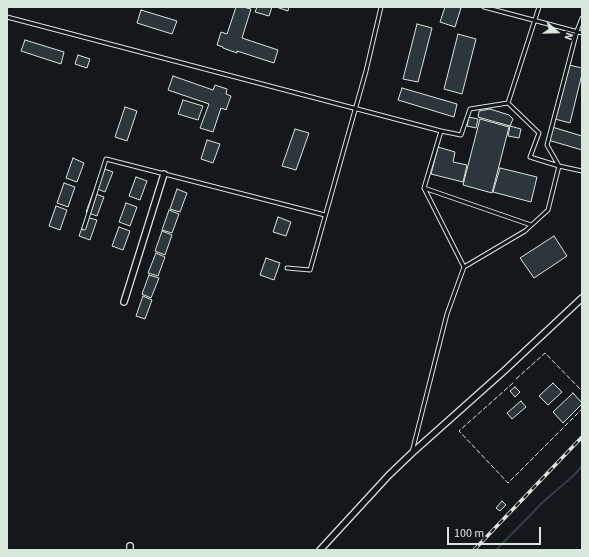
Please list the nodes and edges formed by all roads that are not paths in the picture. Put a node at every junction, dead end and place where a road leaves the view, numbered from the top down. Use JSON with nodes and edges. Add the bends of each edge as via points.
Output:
{"nodes":[{"id":1,"x":381,"y":7,"type":"edge"},
{"id":2,"x":484,"y":7,"type":"edge"},
{"id":3,"x":539,"y":7,"type":"edge"},
{"id":4,"x":7,"y":18,"type":"edge"},
{"id":5,"x":582,"y":18,"type":"edge"},
{"id":6,"x":535,"y":20,"type":"junction"},
{"id":7,"x":577,"y":32,"type":"junction"},
{"id":8,"x":582,"y":33,"type":"edge"},
{"id":9,"x":508,"y":104,"type":"junction"},
{"id":10,"x":355,"y":109,"type":"junction"},
{"id":11,"x":441,"y":131,"type":"junction"},
{"id":12,"x":559,"y":166,"type":"junction"},
{"id":13,"x":582,"y":171,"type":"edge"},
{"id":14,"x":164,"y":174,"type":"junction"},
{"id":15,"x":424,"y":188,"type":"junction"},
{"id":16,"x":325,"y":215,"type":"junction"},
{"id":17,"x":531,"y":225,"type":"junction"},
{"id":18,"x":84,"y":228,"type":"dead end"},
{"id":19,"x":464,"y":266,"type":"junction"},
{"id":20,"x":287,"y":268,"type":"dead end"},
{"id":21,"x":582,"y":298,"type":"edge"},
{"id":22,"x":124,"y":302,"type":"dead end"},
{"id":23,"x":412,"y":454,"type":"junction"},
{"id":24,"x":320,"y":550,"type":"edge"}],
"edges":[{"from":1,"to":10,"type":"lane"},
{"from":2,"to":6,"type":"lane"},
{"from":3,"to":6,"type":"lane"},
{"from":4,"to":10,"type":"lane"},
{"from":5,"to":7,"type":"lane"},
{"from":6,"to":7,"type":"lane"},
{"from":6,"to":9,"type":"lane"},
{"from":7,"to":8,"type":"lane"},
{"from":7,"to":12,"type":"lane","via":[[547,145]]},
{"from":9,"to":11,"type":"lane","via":[[470,108],[461,135]]},
{"from":9,"to":12,"type":"lane","via":[[539,132],[530,157]]},
{"from":10,"to":11,"type":"lane"},
{"from":10,"to":16,"type":"lane"},
{"from":11,"to":15,"type":"lane"},
{"from":12,"to":13,"type":"lane"},
{"from":12,"to":17,"type":"lane","via":[[548,210]]},
{"from":14,"to":16,"type":"lane"},
{"from":14,"to":18,"type":"lane","via":[[106,159]]},
{"from":14,"to":22,"type":"street"},
{"from":15,"to":17,"type":"lane"},
{"from":15,"to":19,"type":"lane"},
{"from":16,"to":20,"type":"lane","via":[[310,270]]},
{"from":17,"to":19,"type":"lane"},
{"from":19,"to":23,"type":"lane","via":[[448,314]]},
{"from":21,"to":23,"type":"street"},
{"from":23,"to":24,"type":"street","via":[[389,475]]}]}
